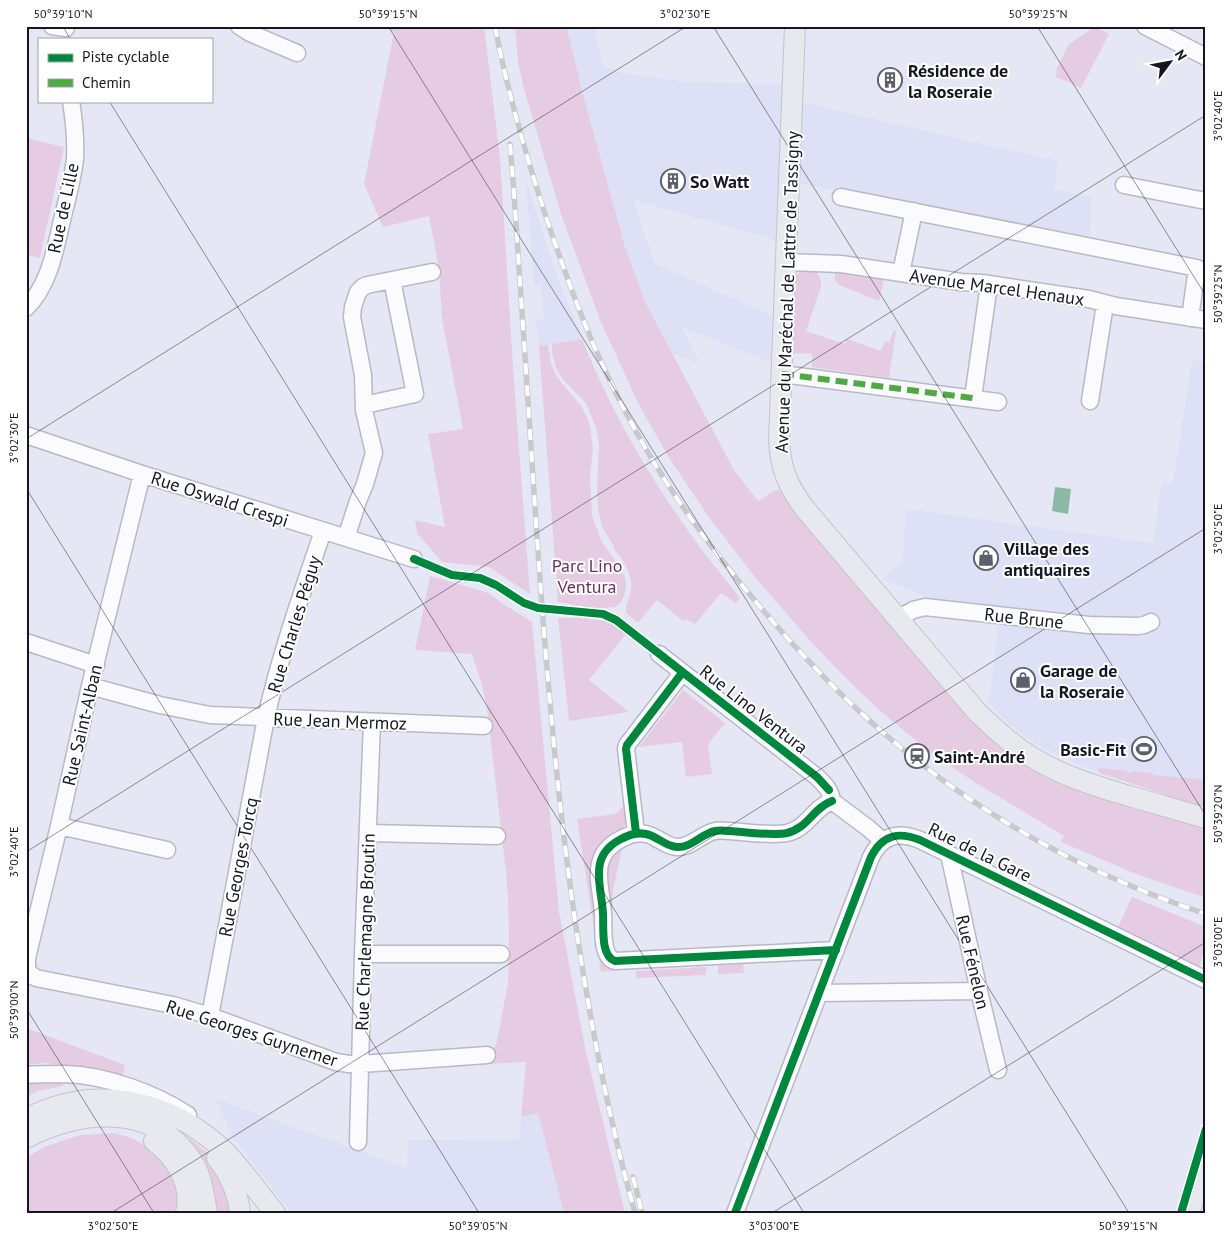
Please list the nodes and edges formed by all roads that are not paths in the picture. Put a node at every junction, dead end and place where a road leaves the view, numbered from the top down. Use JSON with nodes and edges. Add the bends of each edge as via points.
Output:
{"nodes":[{"id":1,"x":239,"y":26,"type":"edge"},
{"id":2,"x":795,"y":26,"type":"edge"},
{"id":3,"x":1146,"y":26,"type":"edge"},
{"id":4,"x":296,"y":53,"type":"dead end"},
{"id":5,"x":1206,"y":58,"type":"edge"},
{"id":6,"x":71,"y":102,"type":"edge"},
{"id":7,"x":1124,"y":185,"type":"dead end"},
{"id":8,"x":841,"y":197,"type":"dead end"},
{"id":9,"x":1206,"y":201,"type":"edge"},
{"id":10,"x":914,"y":211,"type":"junction"},
{"id":11,"x":786,"y":262,"type":"junction"},
{"id":12,"x":1201,"y":269,"type":"edge"},
{"id":13,"x":432,"y":272,"type":"dead end"},
{"id":14,"x":901,"y":273,"type":"junction"},
{"id":15,"x":392,"y":280,"type":"junction"},
{"id":16,"x":989,"y":284,"type":"junction"},
{"id":17,"x":1106,"y":304,"type":"junction"},
{"id":18,"x":26,"y":308,"type":"edge"},
{"id":19,"x":1198,"y":319,"type":"edge"},
{"id":20,"x":782,"y":374,"type":"junction"},
{"id":21,"x":973,"y":398,"type":"junction"},
{"id":22,"x":1090,"y":401,"type":"dead end"},
{"id":23,"x":998,"y":402,"type":"dead end"},
{"id":24,"x":364,"y":405,"type":"junction"},
{"id":25,"x":26,"y":435,"type":"edge"},
{"id":26,"x":142,"y":474,"type":"junction"},
{"id":27,"x":323,"y":531,"type":"junction"},
{"id":28,"x":346,"y":538,"type":"junction"},
{"id":29,"x":414,"y":560,"type":"dead end"},
{"id":30,"x":898,"y":619,"type":"junction"},
{"id":31,"x":1151,"y":622,"type":"dead end"},
{"id":32,"x":26,"y":642,"type":"edge"},
{"id":33,"x":659,"y":654,"type":"dead end"},
{"id":34,"x":96,"y":665,"type":"junction"},
{"id":35,"x":682,"y":672,"type":"junction"},
{"id":36,"x":90,"y":686,"type":"junction"},
{"id":37,"x":266,"y":718,"type":"junction"},
{"id":38,"x":372,"y":722,"type":"junction"},
{"id":39,"x":484,"y":726,"type":"dead end"},
{"id":40,"x":831,"y":796,"type":"junction"},
{"id":41,"x":1206,"y":818,"type":"edge"},
{"id":42,"x":59,"y":826,"type":"junction"},
{"id":43,"x":368,"y":833,"type":"junction"},
{"id":44,"x":636,"y":833,"type":"junction"},
{"id":45,"x":497,"y":836,"type":"dead end"},
{"id":46,"x":882,"y":841,"type":"junction"},
{"id":47,"x":167,"y":850,"type":"dead end"},
{"id":48,"x":949,"y":854,"type":"junction"},
{"id":49,"x":836,"y":950,"type":"junction"},
{"id":50,"x":363,"y":954,"type":"junction"},
{"id":51,"x":501,"y":954,"type":"dead end"},
{"id":52,"x":28,"y":974,"type":"edge"},
{"id":53,"x":1206,"y":980,"type":"edge"},
{"id":54,"x":979,"y":991,"type":"junction"},
{"id":55,"x":820,"y":993,"type":"junction"},
{"id":56,"x":210,"y":1016,"type":"junction"},
{"id":57,"x":487,"y":1055,"type":"dead end"},
{"id":58,"x":361,"y":1064,"type":"junction"},
{"id":59,"x":998,"y":1070,"type":"dead end"},
{"id":60,"x":26,"y":1075,"type":"edge"},
{"id":61,"x":98,"y":1099,"type":"junction"},
{"id":62,"x":78,"y":1118,"type":"junction"},
{"id":63,"x":26,"y":1119,"type":"edge"},
{"id":64,"x":26,"y":1138,"type":"edge"},
{"id":65,"x":358,"y":1142,"type":"dead end"},
{"id":66,"x":1206,"y":1158,"type":"edge"},
{"id":67,"x":1206,"y":1192,"type":"edge"},
{"id":68,"x":186,"y":1213,"type":"edge"},
{"id":69,"x":207,"y":1213,"type":"edge"},
{"id":70,"x":240,"y":1213,"type":"edge"},
{"id":71,"x":275,"y":1213,"type":"edge"},
{"id":72,"x":735,"y":1213,"type":"edge"},
{"id":73,"x":1189,"y":1213,"type":"edge"},
{"id":74,"x":1200,"y":1213,"type":"edge"}],
"edges":[{"from":1,"to":4,"type":"street"},
{"from":2,"to":11,"type":"main road","name":"Avenue du Maréchal de Lattre de Tassigny"},
{"from":3,"to":5,"type":"street"},
{"from":6,"to":18,"type":"street","name":"Rue de Lille","via":[[75,158],[70,184],[48,272],[36,297]]},
{"from":7,"to":9,"type":"street"},
{"from":8,"to":10,"type":"street"},
{"from":10,"to":12,"type":"street"},
{"from":10,"to":14,"type":"street"},
{"from":11,"to":14,"type":"street","name":"Avenue Marcel Henaux","via":[[841,264]]},
{"from":11,"to":20,"type":"main road","name":"Avenue du Maréchal de Lattre de Tassigny"},
{"from":12,"to":19,"type":"street"},
{"from":13,"to":15,"type":"street"},
{"from":14,"to":16,"type":"street","name":"Avenue Marcel Henaux"},
{"from":15,"to":24,"type":"street","via":[[363,287],[353,307]]},
{"from":15,"to":24,"type":"street","via":[[416,394]]},
{"from":16,"to":17,"type":"street","name":"Avenue Marcel Henaux"},
{"from":16,"to":21,"type":"street"},
{"from":17,"to":19,"type":"street","name":"Avenue Marcel Henaux"},
{"from":17,"to":22,"type":"street"},
{"from":20,"to":21,"type":"street"},
{"from":20,"to":30,"type":"main road","name":"Avenue du Maréchal de Lattre de Tassigny","via":[[779,445],[782,468],[791,490]]},
{"from":21,"to":23,"type":"street"},
{"from":24,"to":28,"type":"street","via":[[374,453]]},
{"from":25,"to":26,"type":"street","name":"Rue Oswald Crespi"},
{"from":26,"to":27,"type":"street","name":"Rue Oswald Crespi"},
{"from":26,"to":34,"type":"street","name":"Rue Saint-Alban"},
{"from":27,"to":28,"type":"street","name":"Rue Oswald Crespi"},
{"from":27,"to":37,"type":"street","name":"Rue Charles Péguy","via":[[276,675]]},
{"from":28,"to":29,"type":"street","name":"Rue Oswald Crespi"},
{"from":30,"to":31,"type":"street","name":"Rue Brune","via":[[925,607],[1089,625],[1144,626]]},
{"from":30,"to":41,"type":"main road","name":"Avenue du Maréchal de Lattre de Tassigny","via":[[978,712],[1031,757],[1104,788]]},
{"from":32,"to":34,"type":"street"},
{"from":33,"to":35,"type":"street","name":"Rue Lino Ventura"},
{"from":34,"to":36,"type":"street","name":"Rue Saint-Alban"},
{"from":35,"to":40,"type":"street","name":"Rue Lino Ventura","via":[[817,777]]},
{"from":35,"to":44,"type":"street","via":[[627,745]]},
{"from":36,"to":37,"type":"street","name":"Rue Jean Mermoz","via":[[210,715]]},
{"from":36,"to":42,"type":"street","name":"Rue Saint-Alban"},
{"from":37,"to":38,"type":"street","name":"Rue Jean Mermoz"},
{"from":37,"to":56,"type":"street","name":"Rue Georges Torcq"},
{"from":38,"to":39,"type":"street","name":"Rue Jean Mermoz"},
{"from":38,"to":43,"type":"street","name":"Rue Charlemagne Broutin"},
{"from":40,"to":44,"type":"street","via":[[803,826],[780,834],[717,831],[675,847],[651,835]]},
{"from":40,"to":46,"type":"street","name":"Rue Lino Ventura"},
{"from":42,"to":47,"type":"street"},
{"from":42,"to":52,"type":"street","name":"Rue Saint-Alban","via":[[27,958]]},
{"from":43,"to":45,"type":"street"},
{"from":43,"to":50,"type":"street","name":"Rue Charlemagne Broutin"},
{"from":44,"to":49,"type":"street","via":[[610,845],[601,858],[599,874],[605,951],[610,960]]},
{"from":46,"to":48,"type":"street","name":"Rue de la Gare","via":[[905,835]]},
{"from":46,"to":49,"type":"street","via":[[871,857]]},
{"from":48,"to":53,"type":"street","name":"Rue de la Gare"},
{"from":48,"to":54,"type":"street","name":"Rue Fénelon"},
{"from":49,"to":55,"type":"street"},
{"from":50,"to":51,"type":"street"},
{"from":50,"to":58,"type":"street","name":"Rue Charlemagne Broutin"},
{"from":52,"to":56,"type":"street","name":"Rue Georges Guynemer"},
{"from":54,"to":55,"type":"street"},
{"from":54,"to":59,"type":"street","name":"Rue Fénelon"},
{"from":55,"to":72,"type":"street"},
{"from":56,"to":58,"type":"street","name":"Rue Georges Guynemer","via":[[336,1062]]},
{"from":57,"to":58,"type":"street","name":"Rue Georges Guynemer"},
{"from":58,"to":65,"type":"street","name":"Rue Charlemagne Broutin"},
{"from":60,"to":71,"type":"street","via":[[66,1074],[100,1079],[146,1092],[171,1104],[209,1129],[225,1144]]},
{"from":61,"to":63,"type":"main road","via":[[53,1107]]},
{"from":61,"to":70,"type":"main road","via":[[161,1116],[202,1142],[225,1171],[237,1196]]},
{"from":61,"to":71,"type":"main road","via":[[155,1108],[207,1136],[231,1159]]},
{"from":62,"to":64,"type":"main road"},
{"from":62,"to":68,"type":"main road","via":[[123,1126],[159,1145],[174,1160],[184,1178]]},
{"from":62,"to":69,"type":"main road","via":[[124,1117],[166,1134],[185,1152],[197,1170]]},
{"from":66,"to":73,"type":"main road"},
{"from":67,"to":74,"type":"main road"}]}
